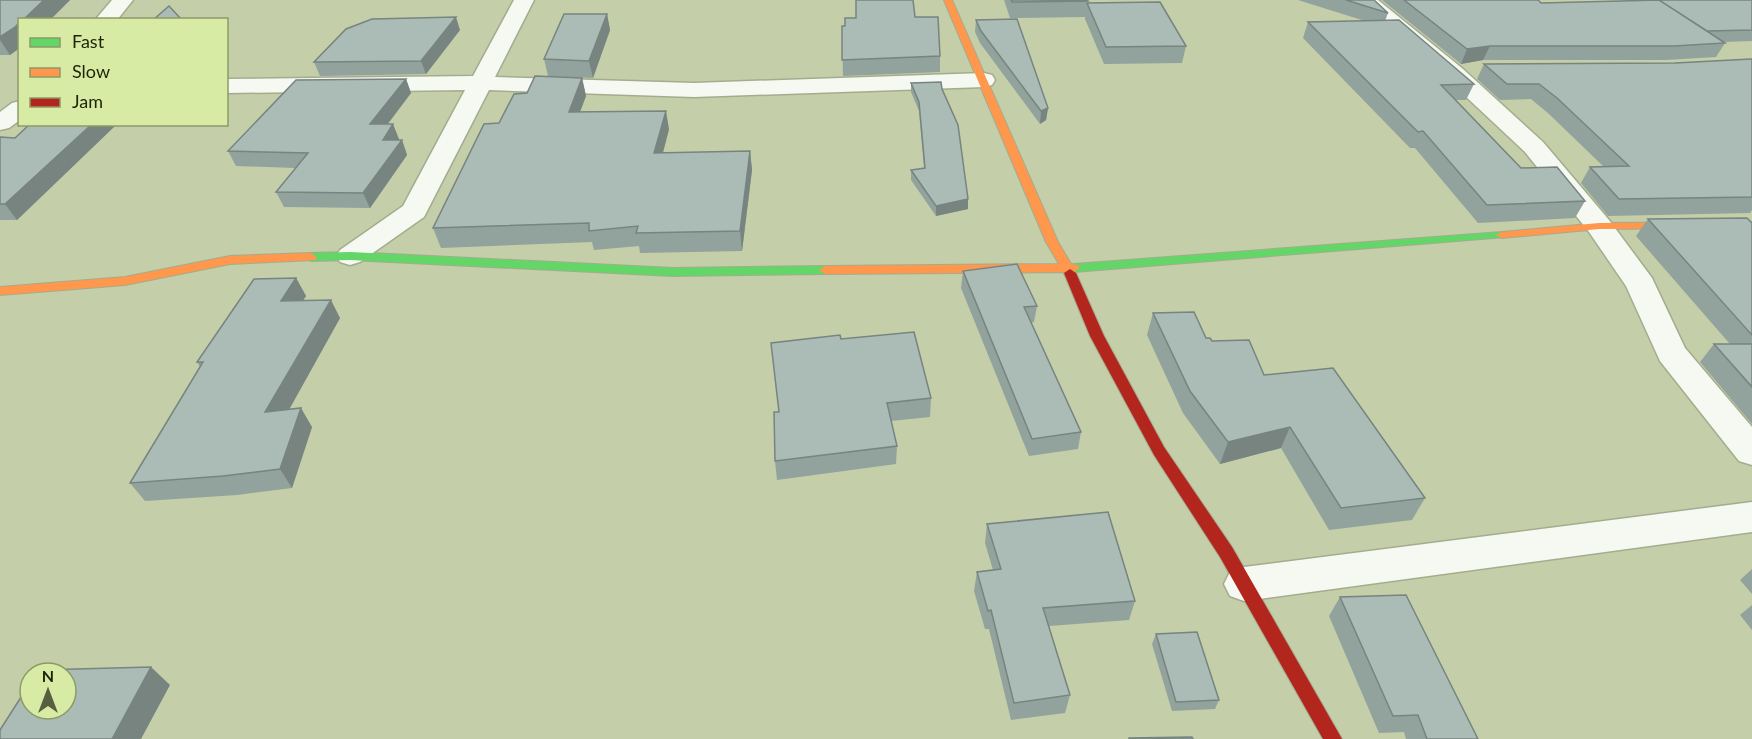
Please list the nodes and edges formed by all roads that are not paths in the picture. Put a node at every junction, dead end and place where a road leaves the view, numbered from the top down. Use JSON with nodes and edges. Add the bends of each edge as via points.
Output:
{"nodes":[{"id":1,"x":123,"y":0,"type":"edge"},
{"id":2,"x":524,"y":0,"type":"edge"},
{"id":3,"x":948,"y":0,"type":"edge"},
{"id":4,"x":1366,"y":0,"type":"edge"},
{"id":5,"x":107,"y":18,"type":"edge"},
{"id":6,"x":1483,"y":69,"type":"dead end"},
{"id":7,"x":1455,"y":74,"type":"junction"},
{"id":8,"x":984,"y":80,"type":"junction"},
{"id":9,"x":482,"y":83,"type":"junction"},
{"id":10,"x":228,"y":86,"type":"edge"},
{"id":11,"x":0,"y":100,"type":"edge"},
{"id":12,"x":18,"y":101,"type":"edge"},
{"id":13,"x":18,"y":110,"type":"edge"},
{"id":14,"x":0,"y":123,"type":"edge"},
{"id":15,"x":1752,"y":225,"type":"edge"},
{"id":16,"x":1599,"y":226,"type":"junction"},
{"id":17,"x":350,"y":256,"type":"junction"},
{"id":18,"x":1068,"y":268,"type":"junction"},
{"id":19,"x":0,"y":291,"type":"edge"},
{"id":20,"x":1752,"y":451,"type":"edge"},
{"id":21,"x":1752,"y":517,"type":"edge"},
{"id":22,"x":1244,"y":584,"type":"junction"},
{"id":23,"x":1333,"y":739,"type":"edge"}],
"edges":[{"from":1,"to":5,"type":"street"},
{"from":2,"to":9,"type":"street"},
{"from":3,"to":8,"type":"street"},
{"from":4,"to":7,"type":"street"},
{"from":6,"to":7,"type":"street"},
{"from":7,"to":16,"type":"street","via":[[1534,147]]},
{"from":8,"to":9,"type":"street","via":[[694,90]]},
{"from":8,"to":18,"type":"street","via":[[1053,242]]},
{"from":9,"to":10,"type":"street"},
{"from":9,"to":17,"type":"street","via":[[414,211]]},
{"from":11,"to":12,"type":"street"},
{"from":13,"to":14,"type":"street"},
{"from":15,"to":16,"type":"street"},
{"from":16,"to":18,"type":"street"},
{"from":16,"to":20,"type":"street","via":[[1641,285],[1671,353]]},
{"from":17,"to":18,"type":"street","via":[[673,272]]},
{"from":17,"to":19,"type":"street","via":[[230,260],[125,281]]},
{"from":18,"to":22,"type":"street","via":[[1096,336],[1159,451]]},
{"from":21,"to":22,"type":"street"},
{"from":22,"to":23,"type":"street"}]}
